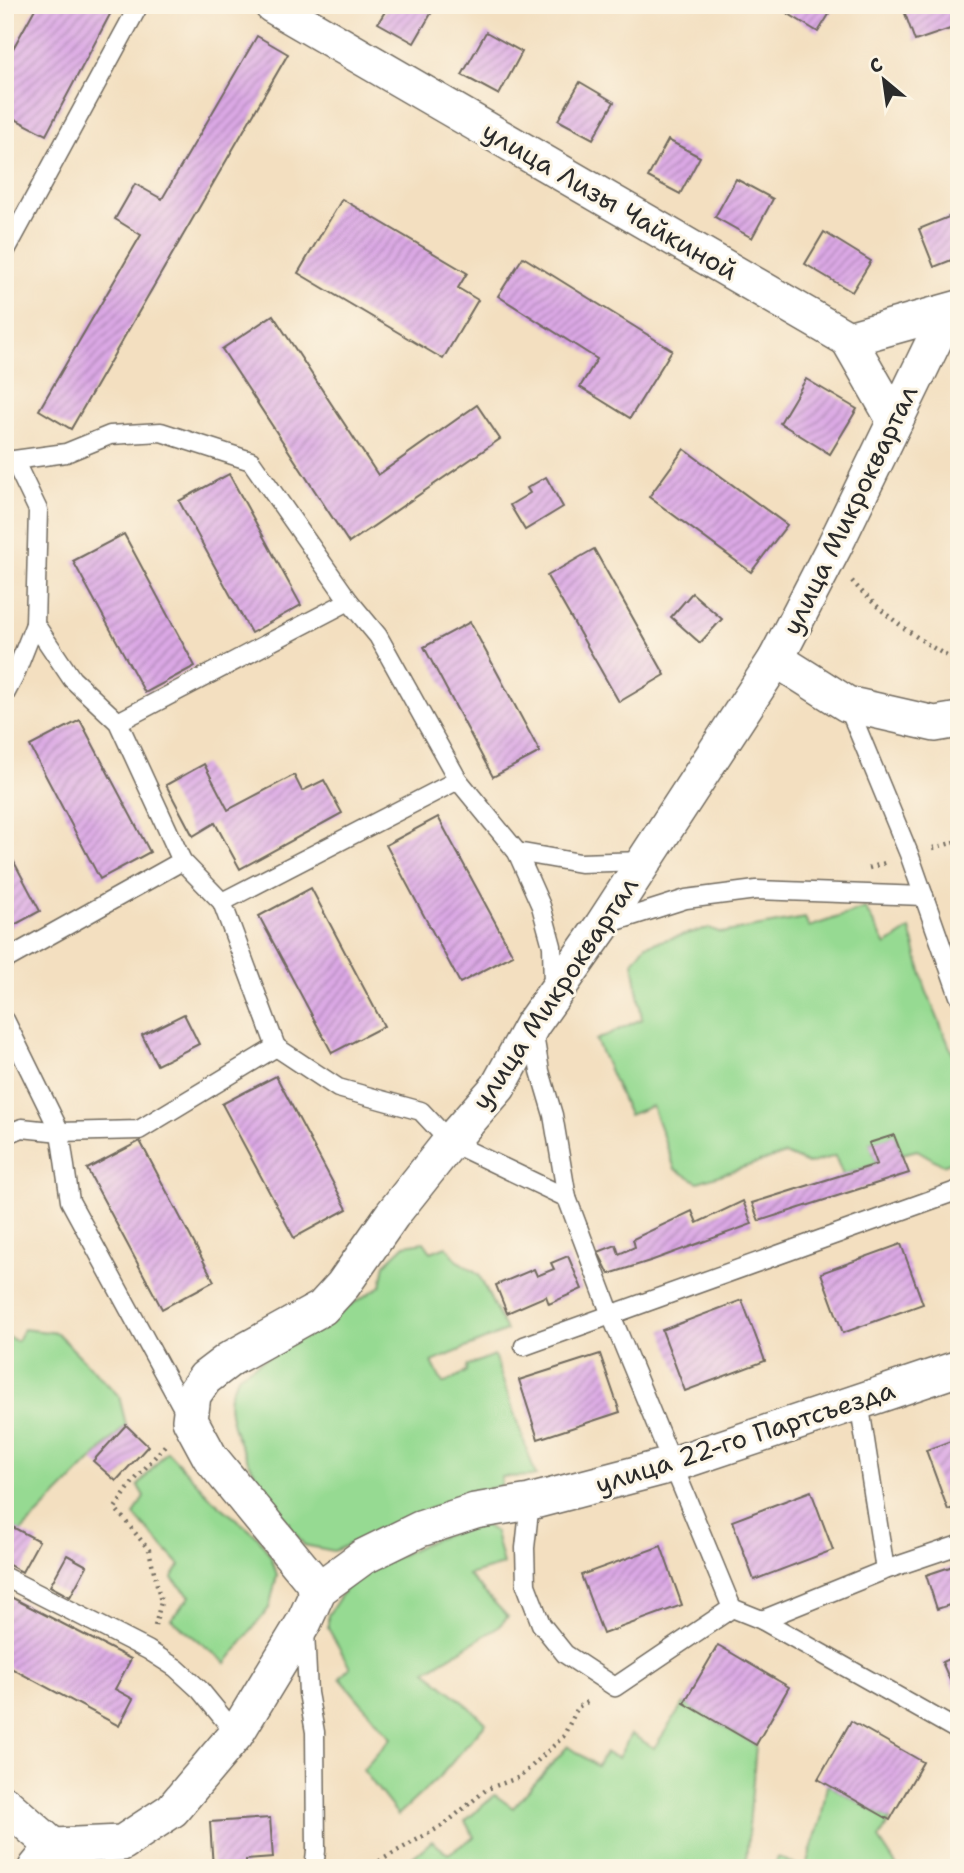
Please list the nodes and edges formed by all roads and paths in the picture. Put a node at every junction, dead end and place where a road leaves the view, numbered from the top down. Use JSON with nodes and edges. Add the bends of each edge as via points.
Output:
{"nodes":[{"id":1,"x":139,"y":5,"type":"edge"},
{"id":2,"x":272,"y":5,"type":"edge"},
{"id":3,"x":5,"y":252,"type":"edge"},
{"id":4,"x":953,"y":310,"type":"edge"},
{"id":5,"x":848,"y":339,"type":"junction"},
{"id":6,"x":895,"y":421,"type":"junction"},
{"id":7,"x":10,"y":458,"type":"edge"},
{"id":8,"x":835,"y":545,"type":"junction"},
{"id":9,"x":349,"y":601,"type":"junction"},
{"id":10,"x":35,"y":624,"type":"junction"},
{"id":11,"x":776,"y":659,"type":"junction"},
{"id":12,"x":959,"y":663,"type":"edge"},
{"id":13,"x":5,"y":694,"type":"edge"},
{"id":14,"x":847,"y":704,"type":"junction"},
{"id":15,"x":959,"y":720,"type":"edge"},
{"id":16,"x":118,"y":722,"type":"junction"},
{"id":17,"x":458,"y":780,"type":"junction"},
{"id":18,"x":959,"y":841,"type":"edge"},
{"id":19,"x":517,"y":852,"type":"junction"},
{"id":20,"x":909,"y":855,"type":"junction"},
{"id":21,"x":182,"y":861,"type":"junction"},
{"id":22,"x":643,"y":861,"type":"junction"},
{"id":23,"x":858,"y":873,"type":"dead end"},
{"id":24,"x":924,"y":895,"type":"junction"},
{"id":25,"x":222,"y":902,"type":"junction"},
{"id":26,"x":602,"y":926,"type":"junction"},
{"id":27,"x":5,"y":960,"type":"edge"},
{"id":28,"x":554,"y":995,"type":"junction"},
{"id":29,"x":959,"y":996,"type":"edge"},
{"id":30,"x":5,"y":1020,"type":"edge"},
{"id":31,"x":532,"y":1025,"type":"junction"},
{"id":32,"x":276,"y":1047,"type":"junction"},
{"id":33,"x":60,"y":1132,"type":"junction"},
{"id":34,"x":5,"y":1135,"type":"edge"},
{"id":35,"x":450,"y":1142,"type":"junction"},
{"id":36,"x":959,"y":1189,"type":"edge"},
{"id":37,"x":567,"y":1198,"type":"junction"},
{"id":38,"x":611,"y":1315,"type":"junction"},
{"id":39,"x":524,"y":1346,"type":"dead end"},
{"id":40,"x":959,"y":1368,"type":"edge"},
{"id":41,"x":859,"y":1402,"type":"junction"},
{"id":42,"x":190,"y":1420,"type":"junction"},
{"id":43,"x":671,"y":1465,"type":"junction"},
{"id":44,"x":530,"y":1502,"type":"junction"},
{"id":45,"x":959,"y":1545,"type":"edge"},
{"id":46,"x":885,"y":1570,"type":"junction"},
{"id":47,"x":5,"y":1577,"type":"edge"},
{"id":48,"x":319,"y":1589,"type":"junction"},
{"id":49,"x":732,"y":1608,"type":"junction"},
{"id":50,"x":762,"y":1620,"type":"junction"},
{"id":51,"x":304,"y":1622,"type":"junction"},
{"id":52,"x":148,"y":1650,"type":"junction"},
{"id":53,"x":615,"y":1687,"type":"junction"},
{"id":54,"x":959,"y":1731,"type":"edge"},
{"id":55,"x":236,"y":1734,"type":"junction"},
{"id":56,"x":5,"y":1804,"type":"edge"},
{"id":57,"x":56,"y":1860,"type":"edge"},
{"id":58,"x":314,"y":1868,"type":"edge"},
{"id":59,"x":368,"y":1868,"type":"edge"}],
"edges":[{"from":1,"to":3,"type":"lane"},
{"from":2,"to":5,"type":"street","name":"улица Лизы Чайкиной"},
{"from":4,"to":5,"type":"street"},
{"from":4,"to":6,"type":"street","name":"улица Микроквартал"},
{"from":5,"to":6,"type":"street"},
{"from":6,"to":8,"type":"street","name":"улица Микроквартал"},
{"from":7,"to":9,"type":"lane","via":[[66,453],[110,435],[161,432],[251,461]]},
{"from":7,"to":10,"type":"lane","via":[[38,510]]},
{"from":8,"to":11,"type":"street","name":"улица Микроквартал"},
{"from":8,"to":12,"type":"path","via":[[847,577],[869,600],[922,642]]},
{"from":9,"to":16,"type":"lane"},
{"from":9,"to":17,"type":"lane","via":[[378,636]]},
{"from":10,"to":13,"type":"lane"},
{"from":10,"to":16,"type":"lane","via":[[72,679]]},
{"from":11,"to":14,"type":"street"},
{"from":11,"to":22,"type":"street","name":"улица Микроквартал"},
{"from":14,"to":15,"type":"street","via":[[934,724]]},
{"from":14,"to":20,"type":"lane"},
{"from":16,"to":21,"type":"lane"},
{"from":17,"to":19,"type":"lane"},
{"from":17,"to":25,"type":"lane"},
{"from":18,"to":20,"type":"path"},
{"from":19,"to":22,"type":"lane","via":[[580,863]]},
{"from":19,"to":28,"type":"lane","via":[[541,906],[552,946]]},
{"from":20,"to":23,"type":"path"},
{"from":20,"to":24,"type":"lane"},
{"from":21,"to":25,"type":"lane"},
{"from":21,"to":27,"type":"lane"},
{"from":22,"to":26,"type":"street","name":"улица Микроквартал"},
{"from":24,"to":26,"type":"lane","via":[[756,890],[686,899]]},
{"from":24,"to":29,"type":"lane"},
{"from":25,"to":32,"type":"lane"},
{"from":26,"to":28,"type":"street","name":"улица Микроквартал"},
{"from":28,"to":31,"type":"street","name":"улица Микроквартал"},
{"from":30,"to":33,"type":"lane"},
{"from":31,"to":35,"type":"street","name":"улица Микроквартал","via":[[498,1087]]},
{"from":31,"to":37,"type":"lane"},
{"from":32,"to":33,"type":"lane","via":[[139,1130]]},
{"from":32,"to":35,"type":"lane","via":[[338,1088],[421,1111]]},
{"from":33,"to":34,"type":"lane","via":[[22,1128]]},
{"from":33,"to":42,"type":"lane","via":[[70,1201]]},
{"from":35,"to":37,"type":"lane"},
{"from":35,"to":42,"type":"street","name":"улица Микроквартал","via":[[322,1308],[205,1378],[193,1395]]},
{"from":36,"to":38,"type":"lane"},
{"from":37,"to":38,"type":"lane"},
{"from":38,"to":39,"type":"lane"},
{"from":38,"to":43,"type":"lane"},
{"from":40,"to":41,"type":"street","name":"улица 22-го Партсъезда"},
{"from":41,"to":43,"type":"street","name":"улица 22-го Партсъезда"},
{"from":41,"to":46,"type":"lane"},
{"from":42,"to":48,"type":"street","via":[[210,1457]]},
{"from":42,"to":52,"type":"path","via":[[158,1452],[115,1508],[149,1550],[161,1602]]},
{"from":43,"to":44,"type":"street","name":"улица 22-го Партсъезда"},
{"from":43,"to":49,"type":"lane"},
{"from":44,"to":48,"type":"street","name":"улица 22-го Партсъезда","via":[[475,1511],[420,1529],[363,1557]]},
{"from":44,"to":53,"type":"lane","via":[[526,1585],[541,1624],[565,1654]]},
{"from":45,"to":46,"type":"lane"},
{"from":46,"to":50,"type":"lane"},
{"from":47,"to":52,"type":"lane"},
{"from":48,"to":51,"type":"street"},
{"from":49,"to":50,"type":"lane"},
{"from":49,"to":53,"type":"lane"},
{"from":50,"to":54,"type":"lane"},
{"from":51,"to":55,"type":"street"},
{"from":51,"to":58,"type":"lane","via":[[315,1732]]},
{"from":52,"to":55,"type":"lane","via":[[200,1690]]},
{"from":53,"to":59,"type":"path","via":[[578,1707],[563,1737],[520,1777],[487,1789],[444,1824]]},
{"from":55,"to":57,"type":"street","via":[[172,1810],[122,1843]]},
{"from":56,"to":57,"type":"street"}]}
